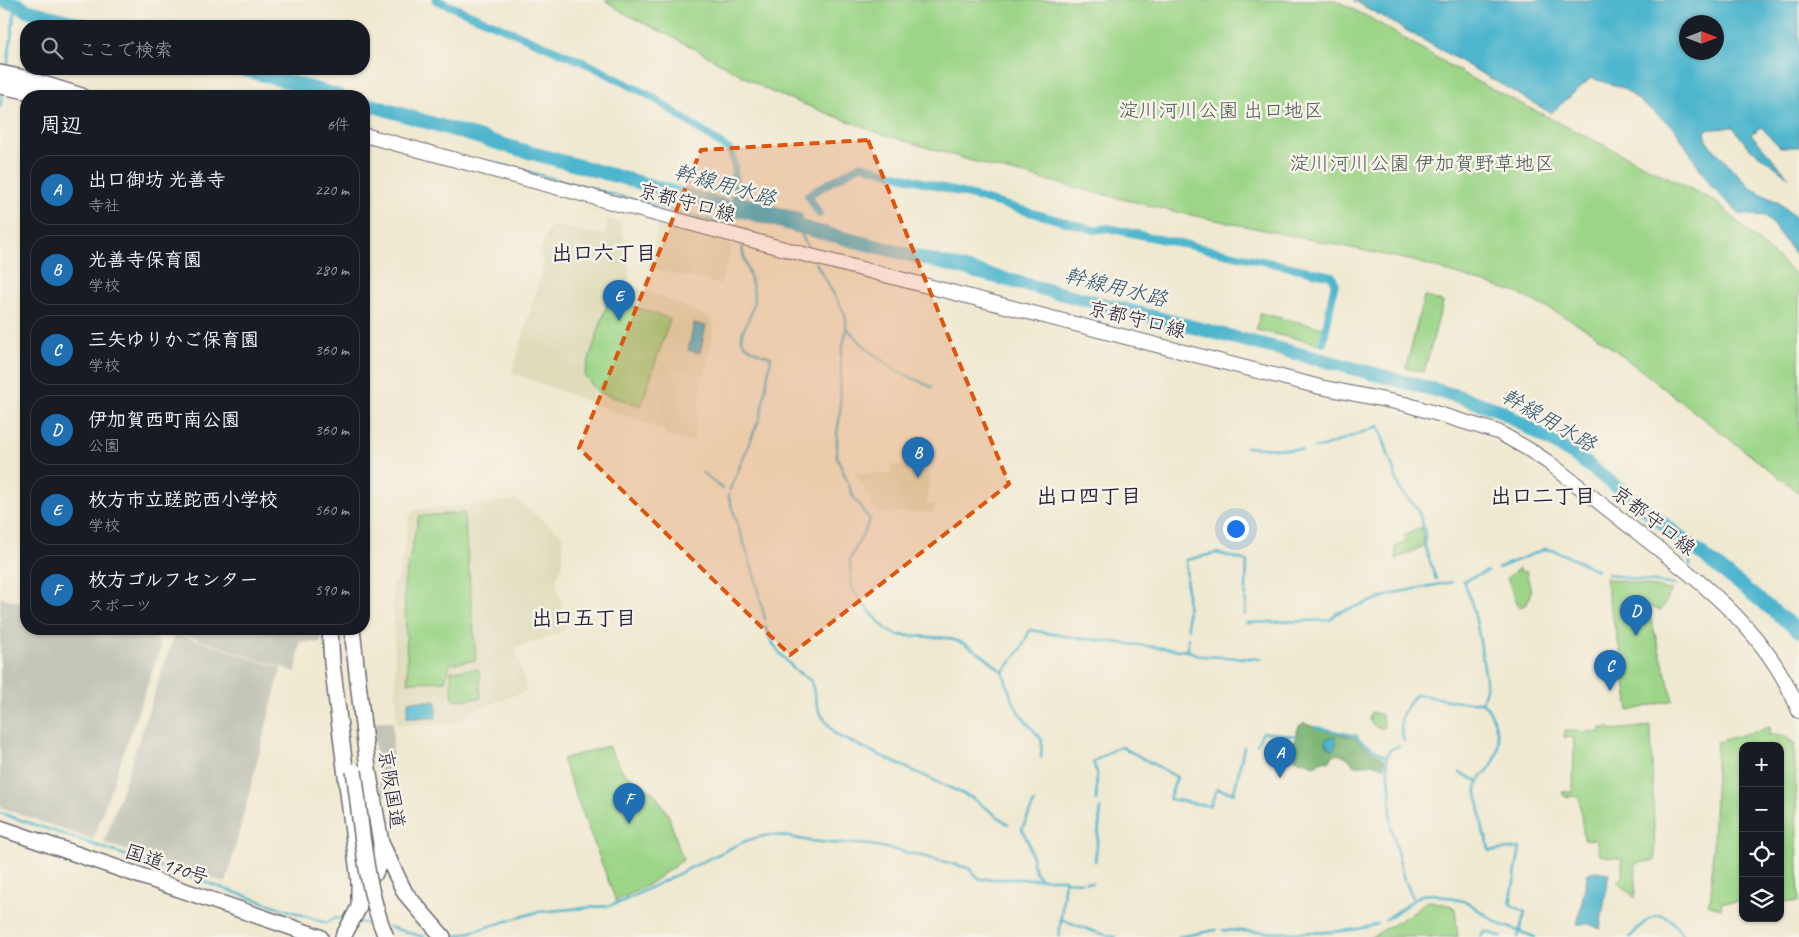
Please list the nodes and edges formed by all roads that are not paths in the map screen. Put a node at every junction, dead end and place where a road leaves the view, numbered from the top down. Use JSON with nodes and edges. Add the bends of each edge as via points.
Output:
{"nodes":[{"id":1,"x":0,"y":73,"type":"edge"},
{"id":2,"x":23,"y":84,"type":"junction"},
{"id":3,"x":0,"y":86,"type":"edge"},
{"id":4,"x":33,"y":90,"type":"edge"},
{"id":5,"x":52,"y":90,"type":"edge"},
{"id":6,"x":370,"y":137,"type":"edge"},
{"id":7,"x":331,"y":635,"type":"edge"},
{"id":8,"x":340,"y":635,"type":"edge"},
{"id":9,"x":353,"y":635,"type":"edge"},
{"id":10,"x":1799,"y":711,"type":"edge"},
{"id":11,"x":0,"y":828,"type":"edge"},
{"id":12,"x":381,"y":843,"type":"junction"},
{"id":13,"x":359,"y":881,"type":"junction"},
{"id":14,"x":349,"y":926,"type":"edge"},
{"id":15,"x":442,"y":936,"type":"edge"},
{"id":16,"x":320,"y":937,"type":"edge"},
{"id":17,"x":386,"y":937,"type":"edge"}],
"edges":[{"from":1,"to":2,"type":"highway"},
{"from":2,"to":3,"type":"highway"},
{"from":2,"to":4,"type":"highway"},
{"from":2,"to":5,"type":"highway"},
{"from":6,"to":10,"type":"main road","name":"京都守口線","via":[[1320,387],[1405,404],[1498,432],[1548,462],[1680,565],[1724,604],[1770,657]]},
{"from":7,"to":13,"type":"highway"},
{"from":8,"to":17,"type":"highway","name":"京阪国道","bridge":true,"via":[[369,881]]},
{"from":9,"to":12,"type":"highway","name":"京阪国道","via":[[368,769]]},
{"from":11,"to":16,"type":"highway","name":"国道170号"},
{"from":12,"to":13,"type":"highway","via":[[380,861],[375,873]]},
{"from":12,"to":15,"type":"highway","name":"京阪国道","via":[[404,893]]},
{"from":13,"to":14,"type":"highway","via":[[359,907]]}]}
